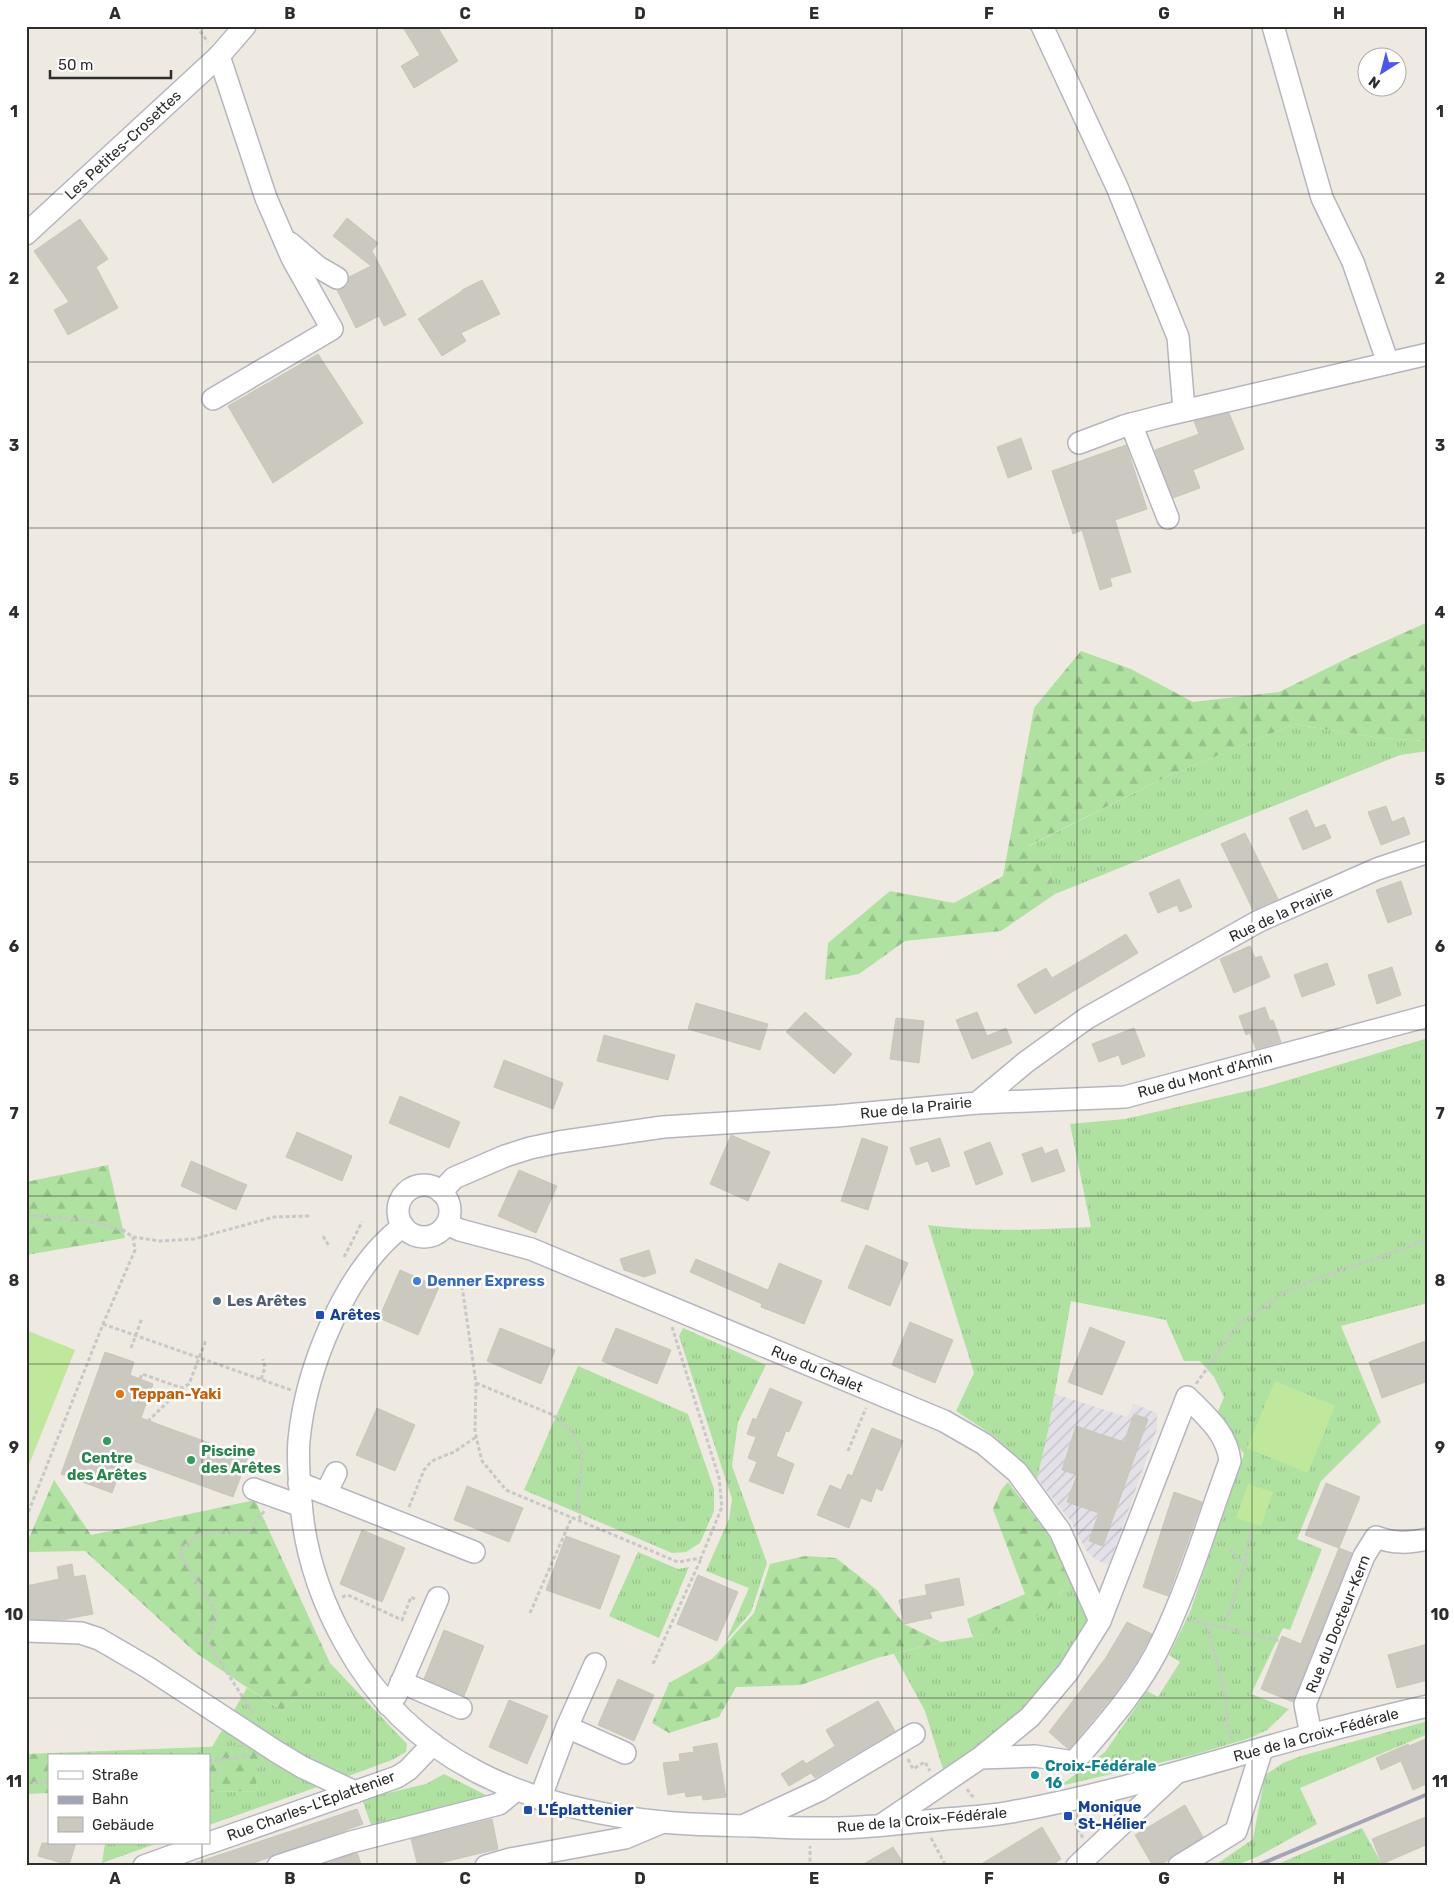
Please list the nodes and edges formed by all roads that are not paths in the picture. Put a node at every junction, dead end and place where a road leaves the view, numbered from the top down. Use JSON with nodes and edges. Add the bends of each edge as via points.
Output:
{"nodes":[{"id":1,"x":245,"y":26,"type":"edge"},
{"id":2,"x":1042,"y":26,"type":"edge"},
{"id":3,"x":1273,"y":26,"type":"edge"},
{"id":4,"x":219,"y":56,"type":"junction"},
{"id":5,"x":26,"y":234,"type":"edge"},
{"id":6,"x":283,"y":236,"type":"junction"},
{"id":7,"x":337,"y":278,"type":"dead end"},
{"id":8,"x":1428,"y":354,"type":"edge"},
{"id":9,"x":1388,"y":363,"type":"junction"},
{"id":10,"x":213,"y":399,"type":"dead end"},
{"id":11,"x":1184,"y":410,"type":"junction"},
{"id":12,"x":1131,"y":424,"type":"junction"},
{"id":13,"x":1079,"y":443,"type":"dead end"},
{"id":14,"x":1168,"y":518,"type":"dead end"},
{"id":15,"x":1428,"y":852,"type":"edge"},
{"id":16,"x":1428,"y":1016,"type":"edge"},
{"id":17,"x":977,"y":1103,"type":"junction"},
{"id":18,"x":441,"y":1192,"type":"junction"},
{"id":19,"x":447,"y":1224,"type":"junction"},
{"id":20,"x":403,"y":1226,"type":"junction"},
{"id":21,"x":336,"y":1473,"type":"dead end"},
{"id":22,"x":299,"y":1483,"type":"junction"},
{"id":23,"x":254,"y":1489,"type":"dead end"},
{"id":24,"x":326,"y":1493,"type":"junction"},
{"id":25,"x":301,"y":1506,"type":"junction"},
{"id":26,"x":1428,"y":1539,"type":"edge"},
{"id":27,"x":474,"y":1552,"type":"dead end"},
{"id":28,"x":436,"y":1602,"type":"road end"},
{"id":29,"x":1100,"y":1621,"type":"junction"},
{"id":30,"x":26,"y":1631,"type":"edge"},
{"id":31,"x":595,"y":1664,"type":"dead end"},
{"id":32,"x":401,"y":1682,"type":"junction"},
{"id":33,"x":388,"y":1705,"type":"junction"},
{"id":34,"x":1428,"y":1706,"type":"edge"},
{"id":35,"x":461,"y":1708,"type":"dead end"},
{"id":36,"x":567,"y":1727,"type":"junction"},
{"id":37,"x":914,"y":1734,"type":"dead end"},
{"id":38,"x":1311,"y":1735,"type":"junction"},
{"id":39,"x":432,"y":1744,"type":"junction"},
{"id":40,"x":1262,"y":1749,"type":"junction"},
{"id":41,"x":625,"y":1753,"type":"dead end"},
{"id":42,"x":980,"y":1758,"type":"junction"},
{"id":43,"x":1176,"y":1774,"type":"junction"},
{"id":44,"x":516,"y":1790,"type":"junction"},
{"id":45,"x":355,"y":1792,"type":"junction"},
{"id":46,"x":540,"y":1799,"type":"junction"},
{"id":47,"x":664,"y":1822,"type":"junction"},
{"id":48,"x":744,"y":1826,"type":"junction"},
{"id":49,"x":881,"y":1826,"type":"junction"},
{"id":50,"x":210,"y":1843,"type":"edge"},
{"id":51,"x":206,"y":1844,"type":"edge"},
{"id":52,"x":1084,"y":1859,"type":"edge"},
{"id":53,"x":144,"y":1866,"type":"edge"},
{"id":54,"x":278,"y":1866,"type":"edge"},
{"id":55,"x":486,"y":1866,"type":"edge"},
{"id":56,"x":1179,"y":1866,"type":"edge"}],
"edges":[{"from":1,"to":4,"type":"street","name":"Les Petites-Crosettes"},
{"from":2,"to":11,"type":"street","via":[[1117,187],[1178,336]]},
{"from":3,"to":9,"type":"street","via":[[1322,198],[1353,262]]},
{"from":4,"to":5,"type":"street","name":"Les Petites-Crosettes"},
{"from":4,"to":6,"type":"street","via":[[266,198]]},
{"from":6,"to":7,"type":"street","via":[[318,267]]},
{"from":6,"to":10,"type":"street","via":[[332,330]]},
{"from":8,"to":9,"type":"street"},
{"from":9,"to":11,"type":"street"},
{"from":11,"to":12,"type":"street"},
{"from":12,"to":13,"type":"street"},
{"from":12,"to":14,"type":"street"},
{"from":15,"to":17,"type":"street","name":"Rue de la Prairie","via":[[1377,870],[1259,921],[1087,1018]]},
{"from":16,"to":17,"type":"street","name":"Rue du Mont d'Amin","via":[[1125,1097]]},
{"from":17,"to":18,"type":"street","name":"Rue de la Prairie","via":[[663,1127],[560,1142],[505,1156],[454,1178]]},
{"from":18,"to":19,"type":"street","via":[[450,1207]]},
{"from":18,"to":20,"type":"street","via":[[429,1186],[409,1191],[400,1204]]},
{"from":19,"to":20,"type":"street","via":[[441,1231],[425,1237],[409,1232]]},
{"from":19,"to":29,"type":"street","name":"Rue du Chalet","via":[[531,1249],[944,1421],[984,1444],[1017,1472],[1060,1531]]},
{"from":20,"to":22,"type":"street","name":"Rue de la Croix-Fédérale","via":[[388,1239],[355,1280],[326,1336],[307,1396],[299,1440]]},
{"from":21,"to":24,"type":"street"},
{"from":22,"to":24,"type":"street"},
{"from":22,"to":25,"type":"street","name":"Rue de la Croix-Fédérale"},
{"from":23,"to":25,"type":"street"},
{"from":24,"to":27,"type":"street"},
{"from":25,"to":33,"type":"street","name":"Rue de la Croix-Fédérale","via":[[304,1536],[315,1578],[332,1620],[364,1675]]},
{"from":26,"to":38,"type":"street","name":"Rue du Docteur-Kern","via":[[1390,1542],[1376,1537],[1364,1556],[1305,1704]]},
{"from":28,"to":32,"type":"street"},
{"from":29,"to":42,"type":"street","via":[[1068,1672],[1030,1717]]},
{"from":29,"to":42,"type":"street","via":[[1188,1396],[1220,1431],[1230,1461],[1163,1640],[1138,1683],[1074,1762],[1035,1756]]},
{"from":30,"to":45,"type":"street","via":[[81,1633],[99,1639],[302,1767]]},
{"from":31,"to":36,"type":"street"},
{"from":32,"to":33,"type":"street"},
{"from":32,"to":35,"type":"street"},
{"from":33,"to":39,"type":"street","name":"Rue de la Croix-Fédérale"},
{"from":34,"to":38,"type":"street","name":"Rue de la Croix-Fédérale"},
{"from":36,"to":41,"type":"street"},
{"from":36,"to":46,"type":"street"},
{"from":37,"to":48,"type":"street","via":[[820,1790]]},
{"from":38,"to":40,"type":"street","name":"Rue de la Croix-Fédérale"},
{"from":39,"to":44,"type":"street","name":"Rue de la Croix-Fédérale","via":[[472,1769]]},
{"from":39,"to":45,"type":"street","name":"Rue Charles-L'Eplattenier","via":[[397,1777]]},
{"from":40,"to":43,"type":"street","name":"Rue de la Croix-Fédérale"},
{"from":40,"to":56,"type":"street","via":[[1236,1831]]},
{"from":42,"to":49,"type":"street"},
{"from":43,"to":49,"type":"street","name":"Rue de la Croix-Fédérale","via":[[1009,1812]]},
{"from":43,"to":52,"type":"street","name":"Rue de la Croix-Fédérale"},
{"from":44,"to":46,"type":"street","name":"Rue de la Croix-Fédérale"},
{"from":44,"to":54,"type":"street","via":[[499,1804],[351,1842]]},
{"from":45,"to":50,"type":"street","name":"Rue Charles-L'Eplattenier"},
{"from":46,"to":47,"type":"street","name":"Rue de la Croix-Fédérale","via":[[598,1813]]},
{"from":47,"to":48,"type":"street","name":"Rue de la Croix-Fédérale"},
{"from":47,"to":55,"type":"street","name":"Rue de la Croix-Fédérale","via":[[625,1838],[510,1858]]},
{"from":48,"to":49,"type":"street","name":"Rue de la Croix-Fédérale"},
{"from":51,"to":53,"type":"street","name":"Rue Charles-L'Eplattenier"}]}
